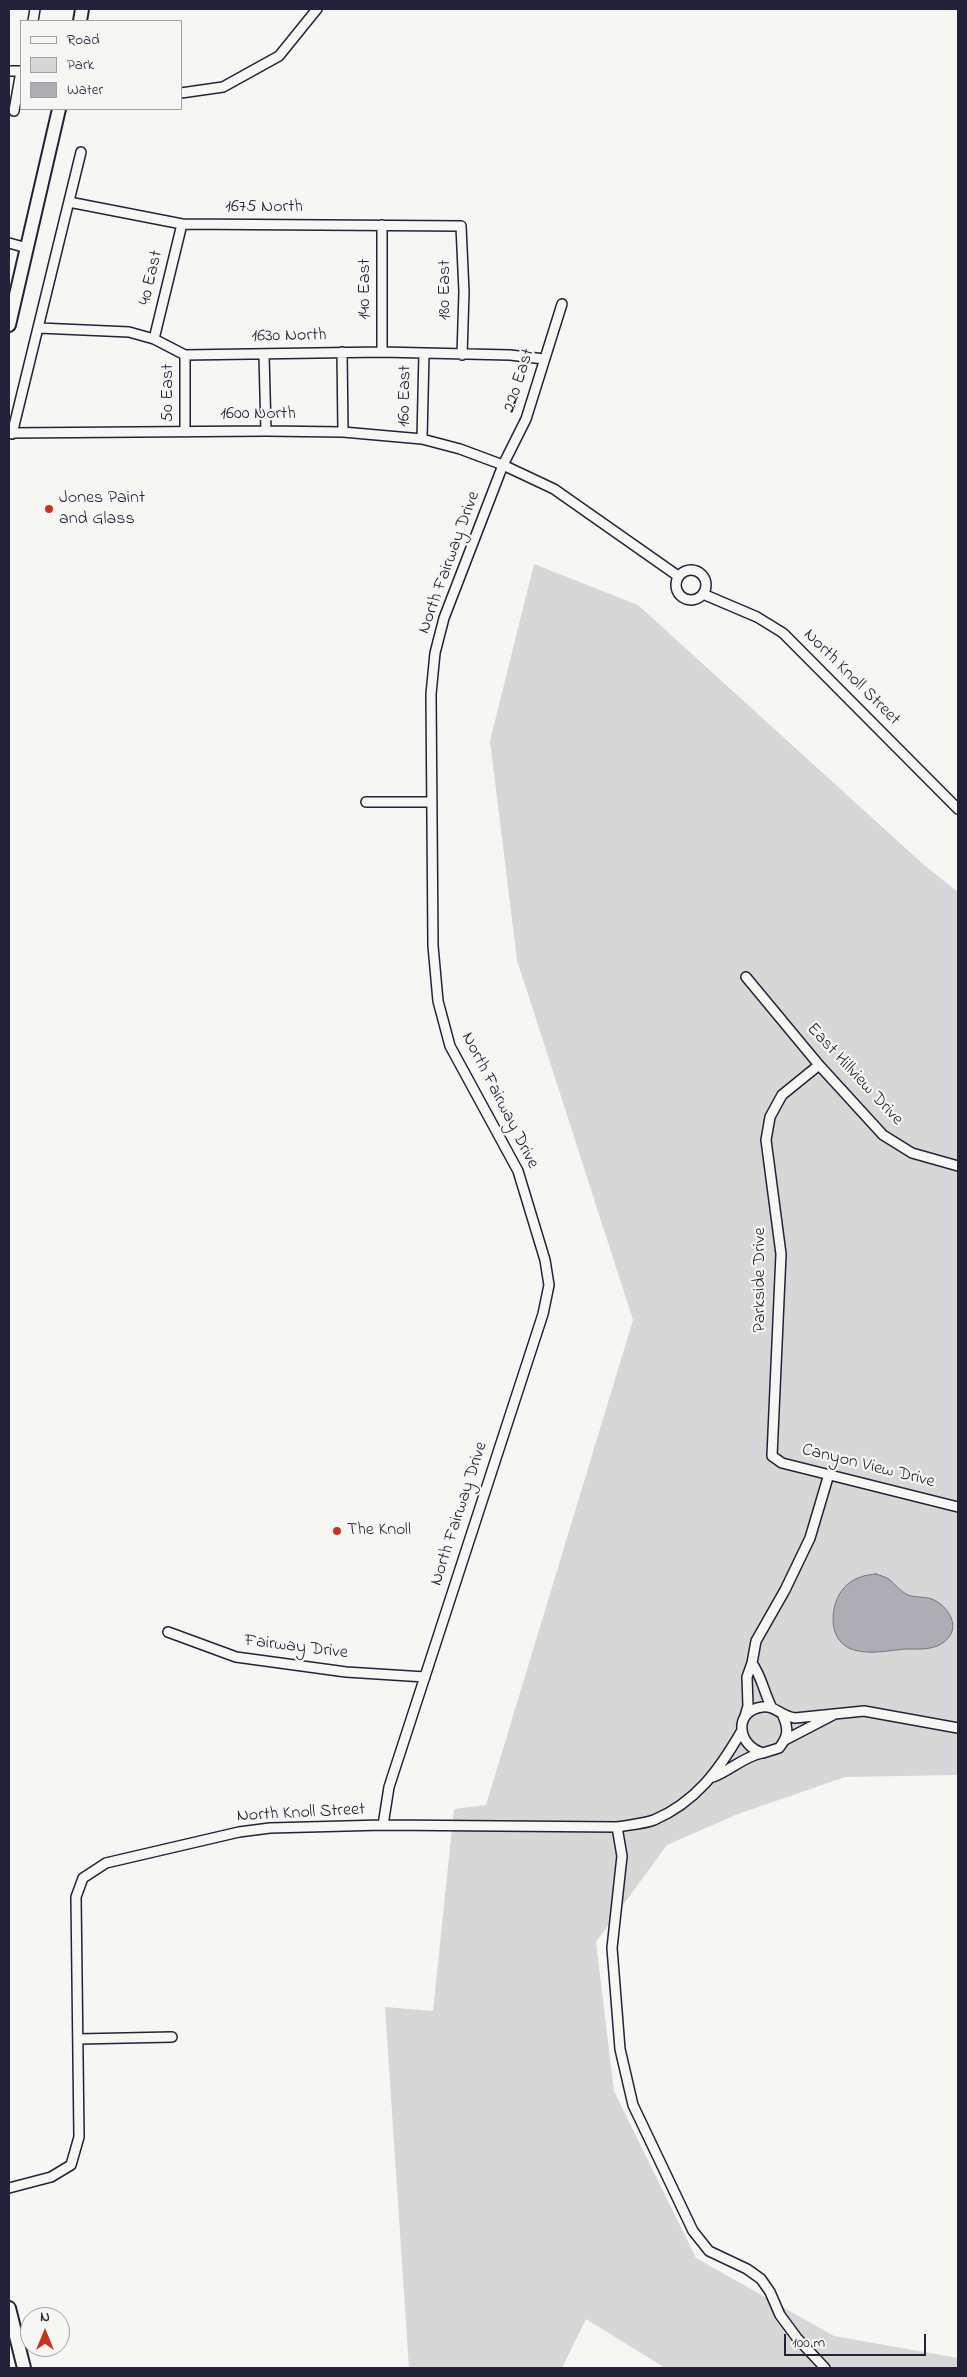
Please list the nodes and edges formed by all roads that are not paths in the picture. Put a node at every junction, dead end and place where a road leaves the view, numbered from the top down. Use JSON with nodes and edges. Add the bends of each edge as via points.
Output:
{"nodes":[{"id":1,"x":317,"y":9,"type":"edge"},
{"id":2,"x":20,"y":77,"type":"edge"},
{"id":3,"x":182,"y":93,"type":"edge"},
{"id":4,"x":14,"y":110,"type":"dead end"},
{"id":5,"x":60,"y":110,"type":"edge"},
{"id":6,"x":81,"y":152,"type":"dead end"},
{"id":7,"x":70,"y":202,"type":"junction"},
{"id":8,"x":182,"y":224,"type":"junction"},
{"id":9,"x":382,"y":225,"type":"junction"},
{"id":10,"x":461,"y":226,"type":"joint"},
{"id":11,"x":9,"y":244,"type":"edge"},
{"id":12,"x":26,"y":248,"type":"junction"},
{"id":13,"x":562,"y":304,"type":"dead end"},
{"id":14,"x":9,"y":325,"type":"edge"},
{"id":15,"x":39,"y":328,"type":"junction"},
{"id":16,"x":154,"y":339,"type":"junction"},
{"id":17,"x":342,"y":352,"type":"junction"},
{"id":18,"x":382,"y":352,"type":"junction"},
{"id":19,"x":424,"y":354,"type":"junction"},
{"id":20,"x":185,"y":355,"type":"junction"},
{"id":21,"x":264,"y":355,"type":"junction"},
{"id":22,"x":462,"y":355,"type":"junction"},
{"id":23,"x":544,"y":359,"type":"junction"},
{"id":24,"x":266,"y":431,"type":"junction"},
{"id":25,"x":185,"y":432,"type":"junction"},
{"id":26,"x":343,"y":432,"type":"junction"},
{"id":27,"x":10,"y":433,"type":"edge"},
{"id":28,"x":422,"y":439,"type":"junction"},
{"id":29,"x":503,"y":465,"type":"junction"},
{"id":30,"x":678,"y":576,"type":"junction"},
{"id":31,"x":704,"y":594,"type":"junction"},
{"id":32,"x":366,"y":802,"type":"dead end"},
{"id":33,"x":432,"y":802,"type":"junction"},
{"id":34,"x":958,"y":809,"type":"edge"},
{"id":35,"x":746,"y":977,"type":"dead end"},
{"id":36,"x":819,"y":1065,"type":"junction"},
{"id":37,"x":958,"y":1166,"type":"edge"},
{"id":38,"x":772,"y":1456,"type":"joint"},
{"id":39,"x":829,"y":1474,"type":"junction"},
{"id":40,"x":958,"y":1506,"type":"edge"},
{"id":41,"x":168,"y":1632,"type":"dead end"},
{"id":42,"x":752,"y":1663,"type":"junction"},
{"id":43,"x":424,"y":1676,"type":"junction"},
{"id":44,"x":772,"y":1708,"type":"junction"},
{"id":45,"x":833,"y":1715,"type":"junction"},
{"id":46,"x":783,"y":1716,"type":"junction"},
{"id":47,"x":745,"y":1717,"type":"junction"},
{"id":48,"x":958,"y":1728,"type":"edge"},
{"id":49,"x":741,"y":1732,"type":"junction"},
{"id":50,"x":785,"y":1740,"type":"junction"},
{"id":51,"x":763,"y":1753,"type":"junction"},
{"id":52,"x":713,"y":1777,"type":"junction"},
{"id":53,"x":383,"y":1826,"type":"junction"},
{"id":54,"x":617,"y":1827,"type":"junction"},
{"id":55,"x":172,"y":2037,"type":"dead end"},
{"id":56,"x":78,"y":2038,"type":"junction"},
{"id":57,"x":9,"y":2188,"type":"edge"},
{"id":58,"x":9,"y":2308,"type":"edge"},
{"id":59,"x":24,"y":2368,"type":"edge"},
{"id":60,"x":825,"y":2368,"type":"edge"}],
"edges":[{"from":1,"to":3,"type":"street","via":[[279,56],[224,87]]},
{"from":2,"to":4,"type":"street"},
{"from":5,"to":12,"type":"main road"},
{"from":6,"to":7,"type":"street"},
{"from":7,"to":8,"type":"street","name":"1675 North"},
{"from":7,"to":15,"type":"street"},
{"from":8,"to":9,"type":"street","name":"1675 North"},
{"from":8,"to":16,"type":"street","name":"40 East"},
{"from":9,"to":10,"type":"street","name":"1675 North"},
{"from":9,"to":18,"type":"street","name":"140 East"},
{"from":10,"to":22,"type":"street","name":"180 East"},
{"from":11,"to":12,"type":"street"},
{"from":12,"to":14,"type":"main road"},
{"from":13,"to":23,"type":"street","name":"220 East"},
{"from":15,"to":16,"type":"street","name":"1630 North","via":[[129,332]]},
{"from":15,"to":27,"type":"street"},
{"from":16,"to":20,"type":"street","name":"1630 North"},
{"from":17,"to":18,"type":"street","name":"1630 North"},
{"from":17,"to":21,"type":"street","name":"1630 North"},
{"from":17,"to":26,"type":"street"},
{"from":18,"to":19,"type":"street","name":"1630 North"},
{"from":19,"to":22,"type":"street","name":"1630 North"},
{"from":19,"to":28,"type":"street","name":"160 East"},
{"from":20,"to":21,"type":"street","name":"1630 North"},
{"from":20,"to":25,"type":"street","name":"50 East"},
{"from":21,"to":24,"type":"street"},
{"from":22,"to":23,"type":"street","name":"1630 North"},
{"from":23,"to":29,"type":"street","name":"220 East","via":[[526,419]]},
{"from":24,"to":25,"type":"street","name":"1600 North"},
{"from":24,"to":26,"type":"street","name":"1600 North"},
{"from":25,"to":27,"type":"street","name":"1600 North"},
{"from":26,"to":28,"type":"street","name":"1600 North"},
{"from":28,"to":29,"type":"street","name":"1600 North"},
{"from":29,"to":30,"type":"street","via":[[554,489]]},
{"from":29,"to":33,"type":"street","name":"North Fairway Drive","via":[[444,618],[435,653],[431,694]]},
{"from":30,"to":31,"type":"street","via":[[692,570],[701,574],[706,584]]},
{"from":30,"to":31,"type":"street","via":[[675,585],[682,598],[691,601]]},
{"from":31,"to":34,"type":"street","name":"North Knoll Street","via":[[757,617],[783,633]]},
{"from":32,"to":33,"type":"street"},
{"from":33,"to":43,"type":"street","name":"North Fairway Drive","via":[[433,946],[438,1001],[450,1046],[518,1171],[545,1260],[548,1285],[543,1314]]},
{"from":35,"to":36,"type":"street","name":"East Hillview Drive"},
{"from":36,"to":37,"type":"street","name":"East Hillview Drive","via":[[883,1135],[912,1153]]},
{"from":36,"to":38,"type":"street","name":"Parkside Drive","via":[[782,1095],[770,1117],[766,1140],[781,1254]]},
{"from":38,"to":39,"type":"street","name":"Canyon View Drive","via":[[782,1463]]},
{"from":39,"to":40,"type":"street","name":"Canyon View Drive"},
{"from":39,"to":42,"type":"street","name":"North Knoll Street","via":[[810,1538],[756,1641]]},
{"from":41,"to":43,"type":"street","name":"Fairway Drive","via":[[236,1657],[346,1672]]},
{"from":42,"to":44,"type":"street"},
{"from":42,"to":47,"type":"street","name":"North Knoll Street","via":[[747,1676]]},
{"from":43,"to":53,"type":"street","name":"North Fairway Drive","via":[[389,1787]]},
{"from":44,"to":46,"type":"street"},
{"from":44,"to":47,"type":"street","via":[[757,1708]]},
{"from":45,"to":46,"type":"street","name":"North Knoll Street"},
{"from":45,"to":48,"type":"street","name":"North Knoll Street","via":[[864,1711]]},
{"from":45,"to":50,"type":"street","name":"North Knoll Street"},
{"from":46,"to":50,"type":"street","via":[[787,1725]]},
{"from":47,"to":49,"type":"street","name":"North Knoll Street"},
{"from":49,"to":51,"type":"street","via":[[748,1745]]},
{"from":49,"to":52,"type":"street","name":"North Knoll Street"},
{"from":50,"to":51,"type":"street","name":"North Knoll Street","via":[[779,1748]]},
{"from":51,"to":52,"type":"street","name":"North Knoll Street","via":[[749,1756],[727,1772]]},
{"from":52,"to":54,"type":"street","name":"North Knoll Street","via":[[682,1805],[653,1820]]},
{"from":53,"to":54,"type":"street","name":"North Knoll Street"},
{"from":53,"to":56,"type":"street","name":"North Knoll Street","via":[[270,1828],[239,1832],[106,1863],[83,1878],[76,1897]]},
{"from":54,"to":60,"type":"street","via":[[622,1856],[612,1948],[620,2048],[633,2105],[693,2231],[709,2251],[761,2279],[791,2330]]},
{"from":55,"to":56,"type":"street"},
{"from":56,"to":57,"type":"street","name":"North Knoll Street","via":[[79,2137],[71,2165],[51,2176]]},
{"from":58,"to":59,"type":"main road"}]}
